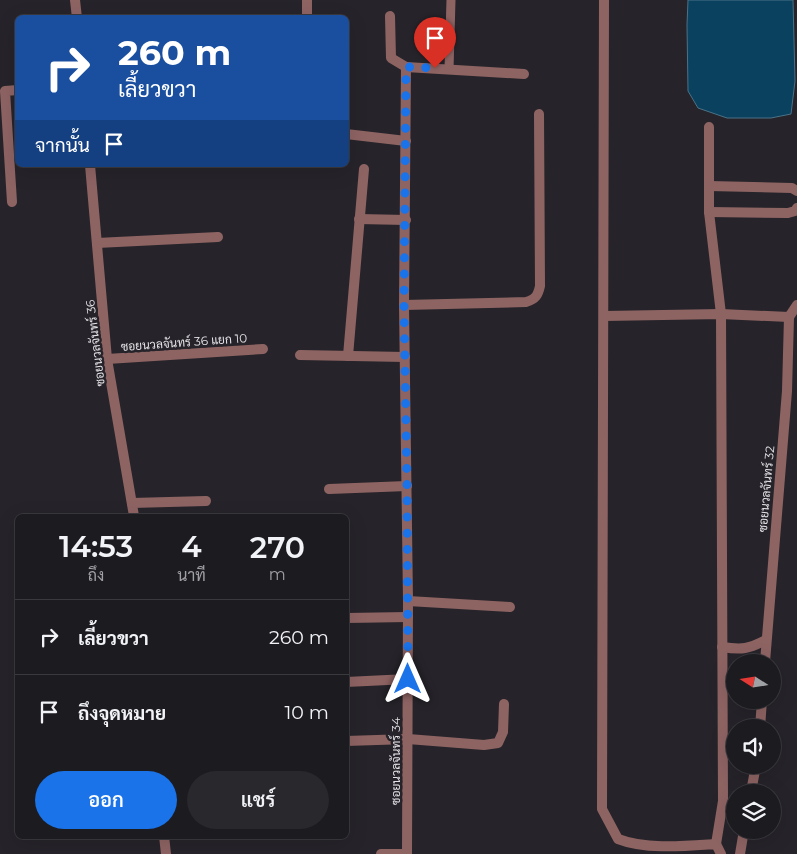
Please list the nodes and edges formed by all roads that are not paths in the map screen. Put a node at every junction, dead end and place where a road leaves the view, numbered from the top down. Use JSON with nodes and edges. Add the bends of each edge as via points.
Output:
{"nodes":[{"id":1,"x":75,"y":0,"type":"edge"},
{"id":2,"x":307,"y":0,"type":"edge"},
{"id":3,"x":451,"y":0,"type":"edge"},
{"id":4,"x":604,"y":0,"type":"edge"},
{"id":5,"x":77,"y":15,"type":"edge"},
{"id":6,"x":307,"y":15,"type":"edge"},
{"id":7,"x":390,"y":16,"type":"dead end"},
{"id":8,"x":406,"y":67,"type":"junction"},
{"id":9,"x":449,"y":69,"type":"junction"},
{"id":10,"x":524,"y":74,"type":"dead end"},
{"id":11,"x":3,"y":91,"type":"edge"},
{"id":12,"x":539,"y":114,"type":"dead end"},
{"id":13,"x":709,"y":127,"type":"dead end"},
{"id":14,"x":349,"y":134,"type":"edge"},
{"id":15,"x":406,"y":141,"type":"junction"},
{"id":16,"x":90,"y":167,"type":"edge"},
{"id":17,"x":364,"y":169,"type":"dead end"},
{"id":18,"x":709,"y":186,"type":"junction"},
{"id":19,"x":797,"y":191,"type":"edge"},
{"id":20,"x":12,"y":202,"type":"dead end"},
{"id":21,"x":797,"y":208,"type":"edge"},
{"id":22,"x":709,"y":212,"type":"junction"},
{"id":23,"x":359,"y":219,"type":"junction"},
{"id":24,"x":406,"y":220,"type":"junction"},
{"id":25,"x":218,"y":237,"type":"dead end"},
{"id":26,"x":97,"y":243,"type":"junction"},
{"id":27,"x":404,"y":305,"type":"junction"},
{"id":28,"x":797,"y":305,"type":"edge"},
{"id":29,"x":720,"y":314,"type":"junction"},
{"id":30,"x":604,"y":316,"type":"junction"},
{"id":31,"x":789,"y":317,"type":"junction"},
{"id":32,"x":263,"y":349,"type":"dead end"},
{"id":33,"x":300,"y":355,"type":"dead end"},
{"id":34,"x":348,"y":356,"type":"junction"},
{"id":35,"x":405,"y":357,"type":"junction"},
{"id":36,"x":107,"y":359,"type":"junction"},
{"id":37,"x":407,"y":486,"type":"junction"},
{"id":38,"x":329,"y":488,"type":"dead end"},
{"id":39,"x":206,"y":501,"type":"dead end"},
{"id":40,"x":132,"y":503,"type":"junction"},
{"id":41,"x":134,"y":514,"type":"edge"},
{"id":42,"x":408,"y":601,"type":"junction"},
{"id":43,"x":510,"y":607,"type":"dead end"},
{"id":44,"x":408,"y":617,"type":"junction"},
{"id":45,"x":349,"y":618,"type":"edge"},
{"id":46,"x":766,"y":640,"type":"junction"},
{"id":47,"x":722,"y":647,"type":"junction"},
{"id":48,"x":765,"y":654,"type":"edge"},
{"id":49,"x":408,"y":679,"type":"junction"},
{"id":50,"x":349,"y":682,"type":"edge"},
{"id":51,"x":504,"y":704,"type":"dead end"},
{"id":52,"x":408,"y":738,"type":"junction"},
{"id":53,"x":349,"y":742,"type":"edge"},
{"id":54,"x":164,"y":839,"type":"edge"},
{"id":55,"x":742,"y":839,"type":"edge"},
{"id":56,"x":718,"y":849,"type":"edge"},
{"id":57,"x":166,"y":854,"type":"edge"},
{"id":58,"x":381,"y":854,"type":"edge"},
{"id":59,"x":407,"y":854,"type":"edge"},
{"id":60,"x":740,"y":854,"type":"edge"}],
"edges":[{"from":1,"to":5,"type":"street"},
{"from":2,"to":6,"type":"street"},
{"from":3,"to":9,"type":"lane"},
{"from":4,"to":30,"type":"street"},
{"from":7,"to":8,"type":"street","via":[[391,58]]},
{"from":8,"to":9,"type":"street"},
{"from":8,"to":15,"type":"street","name":"ซอยนวลจันทร์ 34"},
{"from":9,"to":10,"type":"street"},
{"from":11,"to":20,"type":"street"},
{"from":12,"to":27,"type":"street","via":[[538,295],[526,302]]},
{"from":13,"to":18,"type":"street"},
{"from":14,"to":15,"type":"street"},
{"from":15,"to":24,"type":"street","name":"ซอยนวลจันทร์ 34"},
{"from":16,"to":26,"type":"street","name":"ซอยนวลจันทร์ 36"},
{"from":17,"to":23,"type":"street"},
{"from":18,"to":19,"type":"street","via":[[792,188]]},
{"from":18,"to":22,"type":"street"},
{"from":21,"to":22,"type":"street","via":[[788,213]]},
{"from":22,"to":29,"type":"street"},
{"from":23,"to":24,"type":"street"},
{"from":23,"to":34,"type":"street"},
{"from":24,"to":27,"type":"street","name":"ซอยนวลจันทร์ 34"},
{"from":25,"to":26,"type":"street"},
{"from":26,"to":36,"type":"street","name":"ซอยนวลจันทร์ 36"},
{"from":27,"to":35,"type":"street","name":"ซอยนวลจันทร์ 34"},
{"from":28,"to":31,"type":"street"},
{"from":29,"to":30,"type":"street"},
{"from":29,"to":31,"type":"street"},
{"from":29,"to":47,"type":"street"},
{"from":30,"to":56,"type":"street","via":[[602,809],[618,839],[625,842]]},
{"from":31,"to":46,"type":"street","name":"ซอยนวลจันทร์ 32","via":[[787,391]]},
{"from":32,"to":36,"type":"street","name":"ซอยนวลจันทร์ 36 แยก 10"},
{"from":33,"to":34,"type":"street"},
{"from":34,"to":35,"type":"street"},
{"from":35,"to":37,"type":"street","name":"ซอยนวลจันทร์ 34"},
{"from":36,"to":40,"type":"street","name":"ซอยนวลจันทร์ 36"},
{"from":37,"to":38,"type":"street"},
{"from":37,"to":42,"type":"street","name":"ซอยนวลจันทร์ 34"},
{"from":39,"to":40,"type":"street"},
{"from":40,"to":41,"type":"street","name":"ซอยนวลจันทร์ 36"},
{"from":42,"to":43,"type":"street"},
{"from":42,"to":44,"type":"street","name":"ซอยนวลจันทร์ 34"},
{"from":44,"to":45,"type":"street"},
{"from":44,"to":49,"type":"street","name":"ซอยนวลจันทร์ 34"},
{"from":46,"to":47,"type":"street","via":[[749,648]]},
{"from":46,"to":48,"type":"street","name":"ซอยนวลจันทร์ 32"},
{"from":47,"to":56,"type":"street","via":[[723,801]]},
{"from":49,"to":50,"type":"street"},
{"from":49,"to":52,"type":"street","name":"ซอยนวลจันทร์ 34"},
{"from":51,"to":52,"type":"street","via":[[503,732],[498,743],[484,745]]},
{"from":52,"to":53,"type":"street"},
{"from":52,"to":59,"type":"street","name":"ซอยนวลจันทร์ 34"},
{"from":54,"to":57,"type":"street"},
{"from":55,"to":60,"type":"street"},
{"from":58,"to":59,"type":"street"}]}
